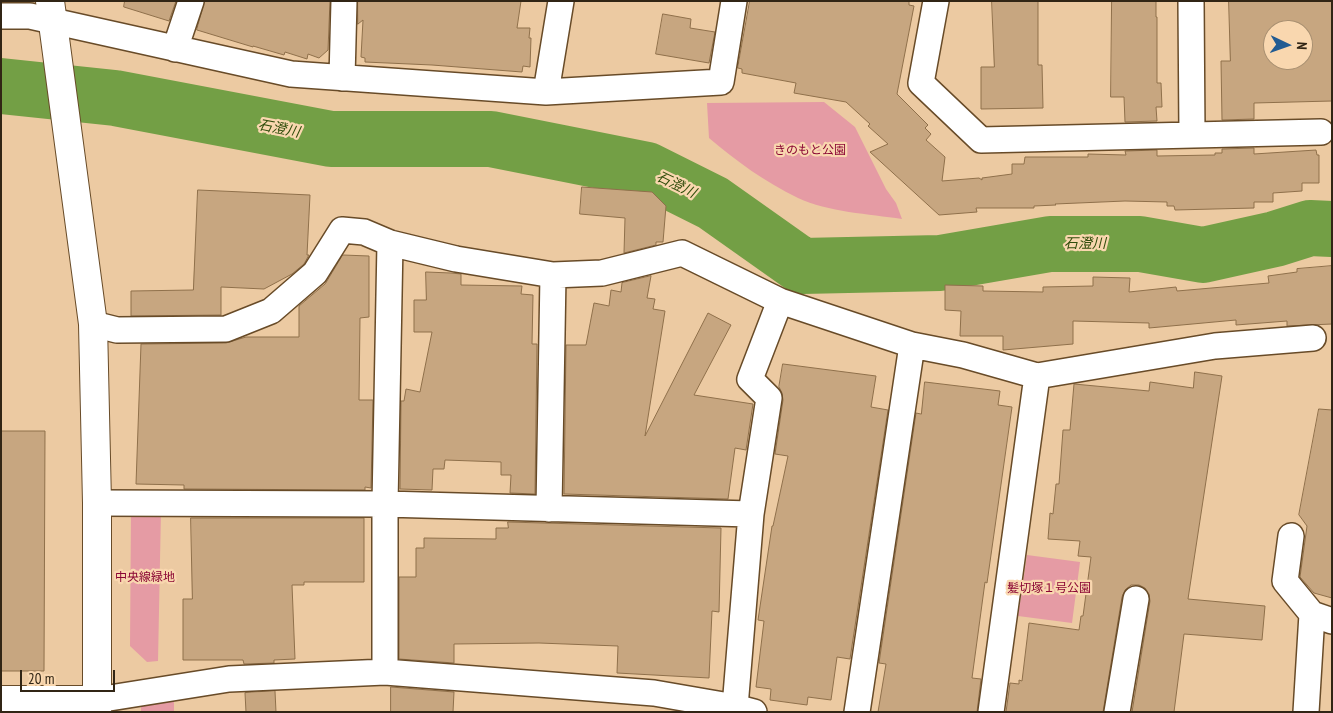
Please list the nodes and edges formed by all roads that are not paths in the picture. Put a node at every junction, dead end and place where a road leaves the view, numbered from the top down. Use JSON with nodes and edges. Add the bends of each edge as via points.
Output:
{"nodes":[{"id":1,"x":191,"y":1,"type":"edge"},
{"id":2,"x":344,"y":1,"type":"edge"},
{"id":3,"x":561,"y":1,"type":"edge"},
{"id":4,"x":734,"y":1,"type":"edge"},
{"id":5,"x":936,"y":1,"type":"edge"},
{"id":6,"x":1191,"y":1,"type":"edge"},
{"id":7,"x":52,"y":11,"type":"edge"},
{"id":8,"x":1,"y":16,"type":"edge"},
{"id":9,"x":175,"y":48,"type":"junction"},
{"id":10,"x":342,"y":78,"type":"junction"},
{"id":11,"x":546,"y":92,"type":"junction"},
{"id":12,"x":1321,"y":132,"type":"dead end"},
{"id":13,"x":1192,"y":135,"type":"junction"},
{"id":14,"x":390,"y":243,"type":"junction"},
{"id":15,"x":552,"y":275,"type":"junction"},
{"id":16,"x":780,"y":301,"type":"junction"},
{"id":17,"x":93,"y":324,"type":"junction"},
{"id":18,"x":1313,"y":338,"type":"dead end"},
{"id":19,"x":912,"y":345,"type":"junction"},
{"id":20,"x":1037,"y":376,"type":"junction"},
{"id":21,"x":97,"y":503,"type":"junction"},
{"id":22,"x":385,"y":504,"type":"junction"},
{"id":23,"x":549,"y":509,"type":"junction"},
{"id":24,"x":751,"y":514,"type":"junction"},
{"id":25,"x":1291,"y":536,"type":"dead end"},
{"id":26,"x":1136,"y":599,"type":"dead end"},
{"id":27,"x":1322,"y":618,"type":"edge"},
{"id":28,"x":385,"y":672,"type":"junction"},
{"id":29,"x":1,"y":700,"type":"edge"},
{"id":30,"x":653,"y":702,"type":"edge"},
{"id":31,"x":97,"y":706,"type":"edge"},
{"id":32,"x":744,"y":709,"type":"edge"},
{"id":33,"x":857,"y":712,"type":"edge"},
{"id":34,"x":991,"y":712,"type":"edge"},
{"id":35,"x":1117,"y":712,"type":"edge"},
{"id":36,"x":1306,"y":712,"type":"edge"}],
"edges":[{"from":1,"to":9,"type":"street"},
{"from":2,"to":10,"type":"street"},
{"from":3,"to":11,"type":"street"},
{"from":4,"to":11,"type":"street","via":[[721,82]]},
{"from":5,"to":13,"type":"street","via":[[920,83],[981,140]]},
{"from":6,"to":13,"type":"street"},
{"from":7,"to":8,"type":"street","via":[[30,16]]},
{"from":7,"to":9,"type":"street"},
{"from":7,"to":17,"type":"street"},
{"from":9,"to":10,"type":"street","via":[[291,74]]},
{"from":10,"to":11,"type":"street"},
{"from":12,"to":13,"type":"street"},
{"from":14,"to":15,"type":"street","via":[[456,259]]},
{"from":14,"to":17,"type":"street","via":[[364,232],[342,230],[315,273],[272,311],[226,329],[117,330]]},
{"from":14,"to":22,"type":"street"},
{"from":15,"to":16,"type":"street","via":[[602,273],[682,252]]},
{"from":15,"to":23,"type":"street"},
{"from":16,"to":19,"type":"street"},
{"from":16,"to":24,"type":"street","via":[[750,379],[769,398]]},
{"from":17,"to":21,"type":"street"},
{"from":18,"to":20,"type":"street","via":[[1215,346]]},
{"from":19,"to":20,"type":"street","via":[[963,355]]},
{"from":19,"to":33,"type":"street"},
{"from":20,"to":34,"type":"street"},
{"from":21,"to":22,"type":"street"},
{"from":21,"to":31,"type":"street"},
{"from":22,"to":23,"type":"street"},
{"from":22,"to":28,"type":"street"},
{"from":23,"to":24,"type":"street"},
{"from":24,"to":32,"type":"street"},
{"from":25,"to":27,"type":"street","via":[[1285,581]]},
{"from":26,"to":35,"type":"street"},
{"from":27,"to":36,"type":"street"},
{"from":28,"to":30,"type":"street"},
{"from":28,"to":31,"type":"street","via":[[229,679]]},
{"from":29,"to":31,"type":"street"},
{"from":30,"to":32,"type":"street"}]}
